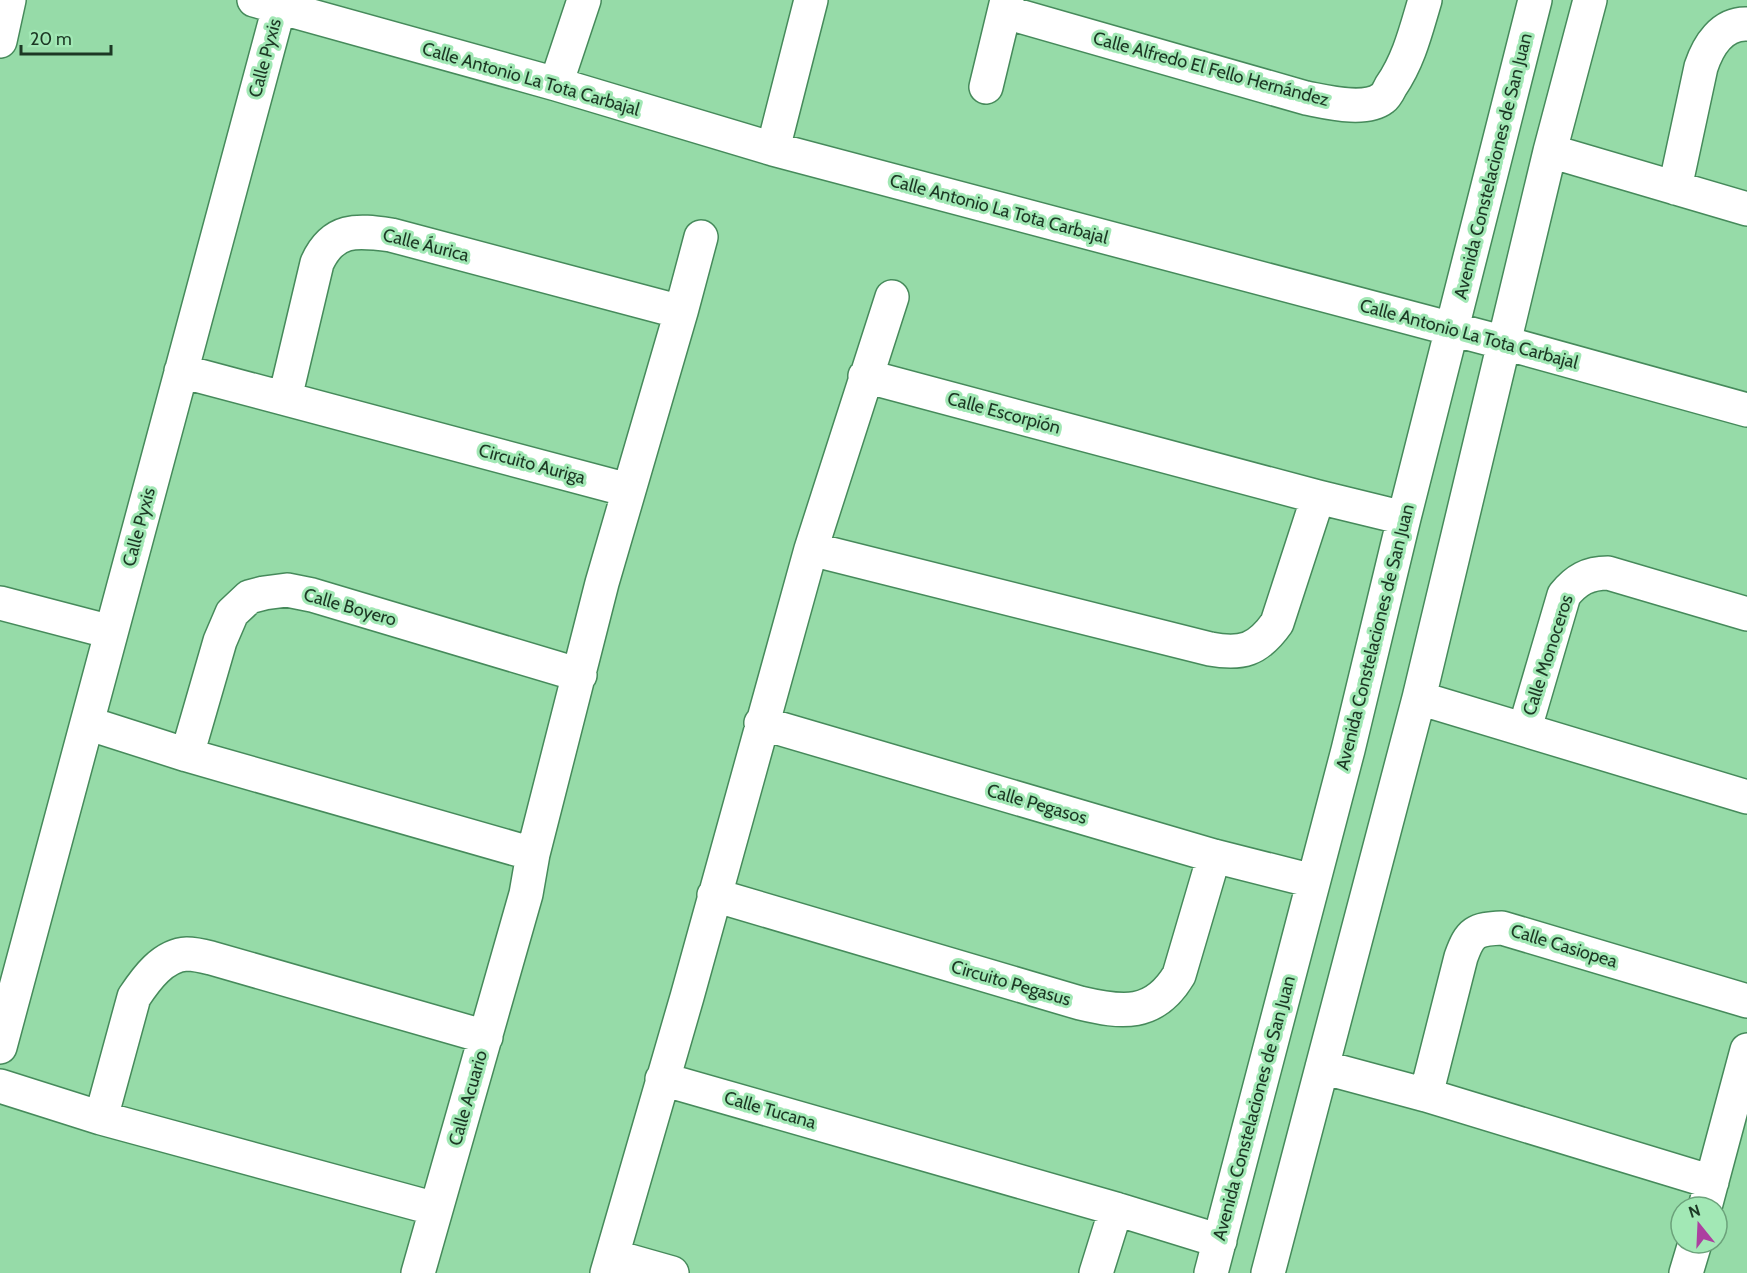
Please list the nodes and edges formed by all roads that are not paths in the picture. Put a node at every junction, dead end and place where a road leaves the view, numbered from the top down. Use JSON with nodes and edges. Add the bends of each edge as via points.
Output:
{"nodes":[{"id":1,"x":9,"y":0,"type":"edge"},
{"id":2,"x":584,"y":0,"type":"edge"},
{"id":3,"x":811,"y":0,"type":"edge"},
{"id":4,"x":1425,"y":0,"type":"edge"},
{"id":5,"x":1535,"y":0,"type":"edge"},
{"id":6,"x":1590,"y":0,"type":"edge"},
{"id":7,"x":271,"y":3,"type":"edge"},
{"id":8,"x":1006,"y":6,"type":"edge"},
{"id":9,"x":1747,"y":24,"type":"edge"},
{"id":10,"x":0,"y":41,"type":"edge"},
{"id":11,"x":556,"y":84,"type":"junction"},
{"id":12,"x":986,"y":87,"type":"dead end"},
{"id":13,"x":773,"y":149,"type":"junction"},
{"id":14,"x":1550,"y":151,"type":"junction"},
{"id":15,"x":1675,"y":188,"type":"junction"},
{"id":16,"x":1747,"y":208,"type":"edge"},
{"id":17,"x":701,"y":237,"type":"dead end"},
{"id":18,"x":892,"y":297,"type":"dead end"},
{"id":19,"x":681,"y":312,"type":"junction"},
{"id":20,"x":1452,"y":329,"type":"junction"},
{"id":21,"x":1505,"y":343,"type":"junction"},
{"id":22,"x":182,"y":371,"type":"junction"},
{"id":23,"x":866,"y":376,"type":"junction"},
{"id":24,"x":285,"y":398,"type":"junction"},
{"id":25,"x":1747,"y":410,"type":"edge"},
{"id":26,"x":628,"y":489,"type":"junction"},
{"id":27,"x":1318,"y":497,"type":"junction"},
{"id":28,"x":1404,"y":518,"type":"junction"},
{"id":29,"x":811,"y":549,"type":"junction"},
{"id":30,"x":0,"y":603,"type":"edge"},
{"id":31,"x":1747,"y":614,"type":"edge"},
{"id":32,"x":111,"y":632,"type":"junction"},
{"id":33,"x":580,"y":675,"type":"junction"},
{"id":34,"x":1419,"y":698,"type":"junction"},
{"id":35,"x":87,"y":723,"type":"junction"},
{"id":36,"x":761,"y":723,"type":"junction"},
{"id":37,"x":1524,"y":728,"type":"junction"},
{"id":38,"x":187,"y":755,"type":"junction"},
{"id":39,"x":1747,"y":797,"type":"edge"},
{"id":40,"x":533,"y":854,"type":"junction"},
{"id":41,"x":1214,"y":856,"type":"junction"},
{"id":42,"x":1313,"y":881,"type":"junction"},
{"id":43,"x":714,"y":896,"type":"junction"},
{"id":44,"x":1747,"y":1001,"type":"edge"},
{"id":45,"x":486,"y":1037,"type":"junction"},
{"id":46,"x":0,"y":1047,"type":"edge"},
{"id":47,"x":1747,"y":1050,"type":"edge"},
{"id":48,"x":1322,"y":1067,"type":"junction"},
{"id":49,"x":662,"y":1079,"type":"junction"},
{"id":50,"x":0,"y":1086,"type":"edge"},
{"id":51,"x":1426,"y":1095,"type":"junction"},
{"id":52,"x":101,"y":1118,"type":"junction"},
{"id":53,"x":1709,"y":1195,"type":"edge"},
{"id":54,"x":436,"y":1209,"type":"junction"},
{"id":55,"x":1116,"y":1209,"type":"junction"},
{"id":56,"x":1220,"y":1241,"type":"junction"},
{"id":57,"x":1691,"y":1255,"type":"edge"},
{"id":58,"x":610,"y":1265,"type":"edge"},
{"id":59,"x":418,"y":1273,"type":"edge"},
{"id":60,"x":672,"y":1273,"type":"edge"},
{"id":61,"x":1096,"y":1273,"type":"edge"},
{"id":62,"x":1211,"y":1273,"type":"edge"},
{"id":63,"x":1268,"y":1273,"type":"edge"},
{"id":64,"x":1686,"y":1273,"type":"edge"}],
"edges":[{"from":1,"to":10,"type":"street"},
{"from":2,"to":11,"type":"street"},
{"from":3,"to":13,"type":"street"},
{"from":4,"to":8,"type":"street","name":"Calle Alfredo El Fello Hernández","via":[[1410,51],[1383,98],[1367,104],[1344,105],[1306,98]]},
{"from":5,"to":20,"type":"street","name":"Avenida Constelaciones de San Juan"},
{"from":6,"to":14,"type":"street"},
{"from":7,"to":11,"type":"street","name":"Calle Antonio La Tota Carbajal"},
{"from":7,"to":22,"type":"street","name":"Calle Pyxis"},
{"from":8,"to":12,"type":"street"},
{"from":9,"to":15,"type":"street","via":[[1718,35],[1706,51]]},
{"from":11,"to":13,"type":"street","name":"Calle Antonio La Tota Carbajal"},
{"from":13,"to":20,"type":"street","name":"Calle Antonio La Tota Carbajal"},
{"from":14,"to":15,"type":"street"},
{"from":14,"to":21,"type":"street"},
{"from":15,"to":16,"type":"street"},
{"from":17,"to":19,"type":"street"},
{"from":18,"to":23,"type":"street"},
{"from":19,"to":24,"type":"street","name":"Calle Áurica","via":[[391,235],[345,233],[331,241],[317,263]]},
{"from":19,"to":26,"type":"street"},
{"from":20,"to":21,"type":"street","name":"Calle Antonio La Tota Carbajal"},
{"from":20,"to":28,"type":"street","name":"Avenida Constelaciones de San Juan"},
{"from":21,"to":25,"type":"street","name":"Calle Antonio La Tota Carbajal"},
{"from":21,"to":34,"type":"street"},
{"from":22,"to":24,"type":"street","name":"Circuito Auriga"},
{"from":22,"to":32,"type":"street","name":"Calle Pyxis"},
{"from":23,"to":27,"type":"street","name":"Calle Escorpión"},
{"from":23,"to":29,"type":"street"},
{"from":24,"to":26,"type":"street","name":"Circuito Auriga"},
{"from":26,"to":33,"type":"street"},
{"from":27,"to":28,"type":"street","name":"Calle Escorpión"},
{"from":27,"to":29,"type":"street","via":[[1277,623],[1255,646],[1239,652],[1210,649]]},
{"from":28,"to":42,"type":"street","name":"Avenida Constelaciones de San Juan"},
{"from":29,"to":36,"type":"street"},
{"from":30,"to":32,"type":"street"},
{"from":31,"to":37,"type":"street","name":"Calle Monoceros","via":[[1608,573],[1579,579],[1564,595]]},
{"from":32,"to":35,"type":"street","name":"Calle Pyxis"},
{"from":33,"to":38,"type":"street","name":"Calle Boyero","via":[[312,595],[287,590],[264,593],[249,597],[232,613]]},
{"from":33,"to":40,"type":"street"},
{"from":34,"to":37,"type":"street","name":"Calle Monoceros"},
{"from":34,"to":48,"type":"street"},
{"from":35,"to":38,"type":"street"},
{"from":35,"to":46,"type":"street","name":"Calle Pyxis"},
{"from":36,"to":41,"type":"street","name":"Calle Pegasos"},
{"from":36,"to":43,"type":"street"},
{"from":37,"to":39,"type":"street","name":"Calle Monoceros"},
{"from":38,"to":40,"type":"street"},
{"from":40,"to":45,"type":"street","via":[[526,894]]},
{"from":41,"to":42,"type":"street","name":"Calle Pegasos"},
{"from":41,"to":43,"type":"street","name":"Circuito Pegasus","via":[[1179,975],[1170,990],[1137,1009],[1108,1010],[1080,1003]]},
{"from":42,"to":56,"type":"street","name":"Avenida Constelaciones de San Juan"},
{"from":43,"to":49,"type":"street"},
{"from":44,"to":51,"type":"street","name":"Calle Casiopea","via":[[1502,928],[1485,928],[1474,932],[1461,957]]},
{"from":45,"to":52,"type":"street","name":"Calle Acuario","via":[[211,958],[187,954],[172,957],[145,980],[134,997]]},
{"from":45,"to":54,"type":"street","name":"Calle Acuario"},
{"from":47,"to":53,"type":"street"},
{"from":48,"to":51,"type":"street"},
{"from":48,"to":63,"type":"street"},
{"from":49,"to":55,"type":"street","name":"Calle Tucana"},
{"from":49,"to":58,"type":"street"},
{"from":50,"to":52,"type":"street"},
{"from":51,"to":53,"type":"street"},
{"from":52,"to":54,"type":"street"},
{"from":54,"to":59,"type":"street","name":"Calle Acuario"},
{"from":55,"to":56,"type":"street","name":"Calle Tucana"},
{"from":55,"to":61,"type":"street"},
{"from":56,"to":62,"type":"street","name":"Avenida Constelaciones de San Juan"},
{"from":57,"to":64,"type":"street"},
{"from":58,"to":60,"type":"street"}]}
